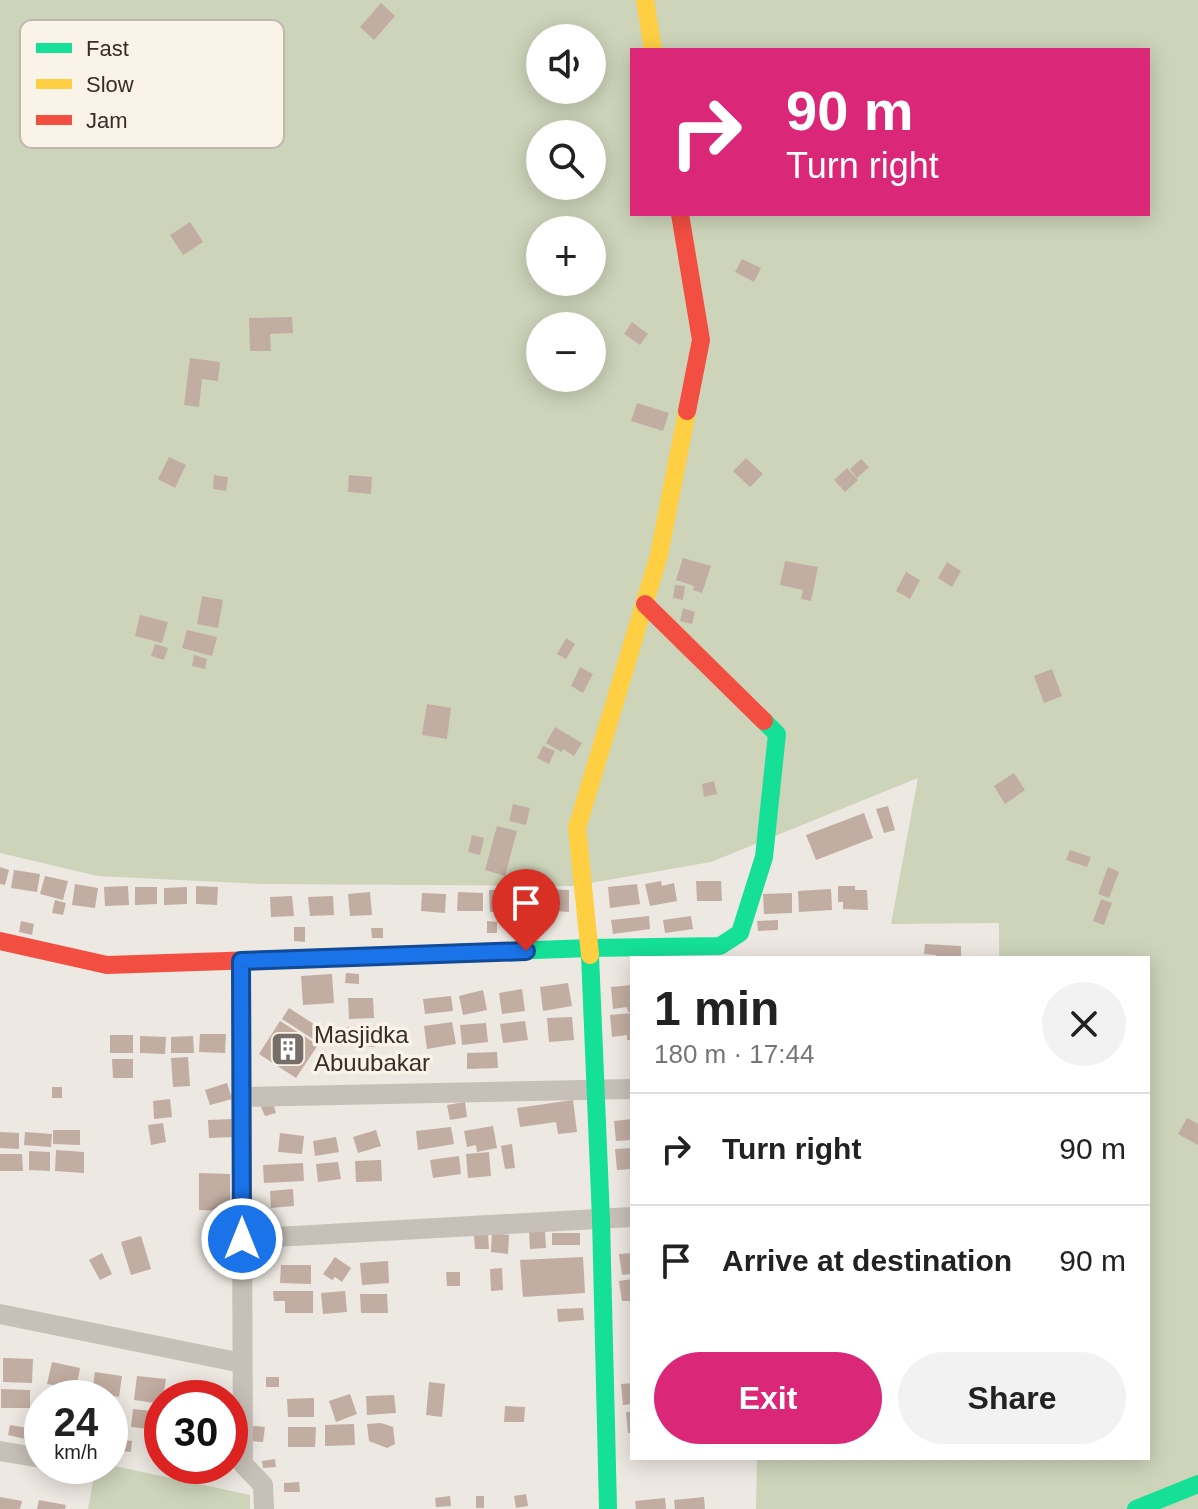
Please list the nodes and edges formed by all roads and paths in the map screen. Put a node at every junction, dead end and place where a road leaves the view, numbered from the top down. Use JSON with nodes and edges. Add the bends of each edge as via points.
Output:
{"nodes":[{"id":1,"x":645,"y":0,"type":"edge"},
{"id":2,"x":653,"y":48,"type":"edge"},
{"id":3,"x":680,"y":216,"type":"edge"},
{"id":4,"x":645,"y":604,"type":"junction"},
{"id":5,"x":740,"y":933,"type":"junction"},
{"id":6,"x":0,"y":941,"type":"edge"},
{"id":7,"x":590,"y":948,"type":"junction"},
{"id":8,"x":742,"y":956,"type":"edge"},
{"id":9,"x":241,"y":961,"type":"junction"},
{"id":10,"x":596,"y":1089,"type":"junction"},
{"id":11,"x":630,"y":1089,"type":"edge"},
{"id":12,"x":241,"y":1097,"type":"junction"},
{"id":13,"x":630,"y":1217,"type":"edge"},
{"id":14,"x":601,"y":1219,"type":"junction"},
{"id":15,"x":242,"y":1239,"type":"junction"},
{"id":16,"x":0,"y":1314,"type":"edge"},
{"id":17,"x":242,"y":1363,"type":"junction"},
{"id":18,"x":0,"y":1451,"type":"edge"},
{"id":19,"x":24,"y":1455,"type":"edge"},
{"id":20,"x":1198,"y":1484,"type":"edge"},
{"id":21,"x":264,"y":1509,"type":"edge"},
{"id":22,"x":608,"y":1509,"type":"edge"},
{"id":23,"x":1136,"y":1509,"type":"edge"}],
"edges":[{"from":1,"to":2,"type":"street"},
{"from":3,"to":4,"type":"street","via":[[701,340]]},
{"from":4,"to":5,"type":"street","via":[[777,734],[764,857]]},
{"from":4,"to":7,"type":"street","via":[[577,828]]},
{"from":5,"to":7,"type":"street","via":[[720,946]]},
{"from":5,"to":8,"type":"street"},
{"from":6,"to":9,"type":"street","via":[[107,965]]},
{"from":7,"to":9,"type":"street"},
{"from":7,"to":10,"type":"street"},
{"from":9,"to":12,"type":"street"},
{"from":10,"to":11,"type":"street"},
{"from":10,"to":12,"type":"street"},
{"from":10,"to":14,"type":"street"},
{"from":12,"to":15,"type":"street"},
{"from":13,"to":14,"type":"street"},
{"from":14,"to":15,"type":"street"},
{"from":14,"to":22,"type":"street"},
{"from":15,"to":17,"type":"street"},
{"from":16,"to":17,"type":"street"},
{"from":17,"to":21,"type":"street","via":[[243,1464],[263,1485]]},
{"from":18,"to":19,"type":"street"},
{"from":20,"to":23,"type":"street"}]}
